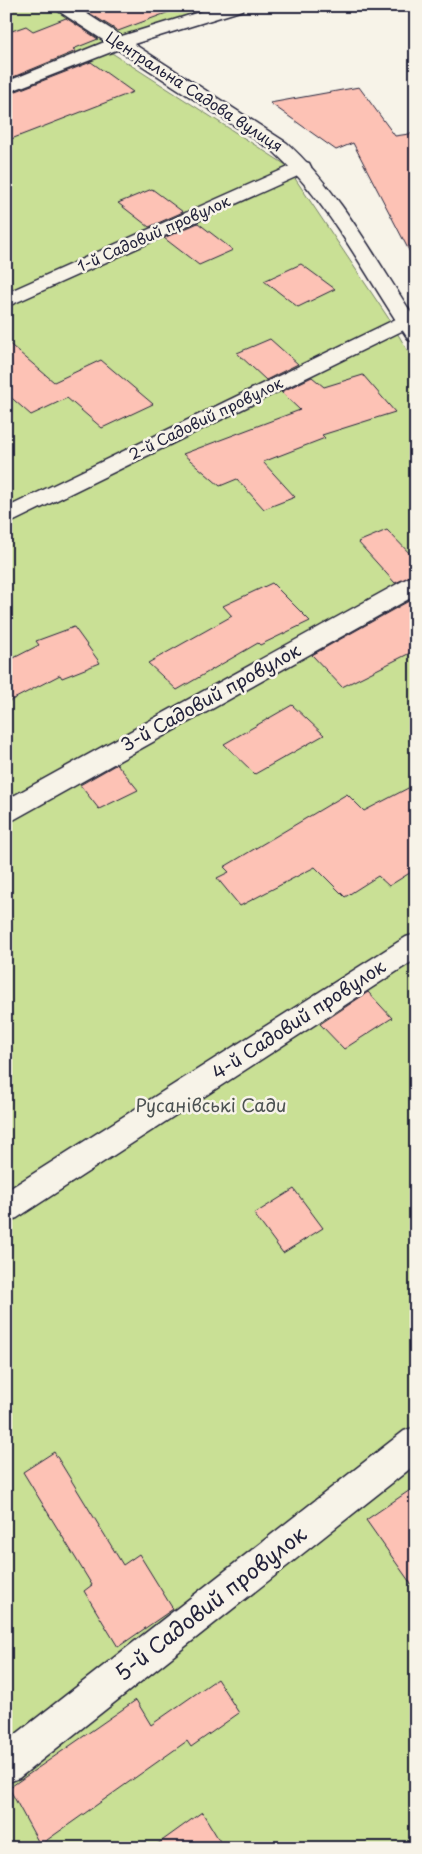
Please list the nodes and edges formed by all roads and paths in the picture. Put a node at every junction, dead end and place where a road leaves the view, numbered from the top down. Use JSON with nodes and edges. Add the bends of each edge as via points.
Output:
{"nodes":[{"id":1,"x":63,"y":6,"type":"edge"},
{"id":2,"x":237,"y":6,"type":"edge"},
{"id":3,"x":118,"y":43,"type":"junction"},
{"id":4,"x":6,"y":88,"type":"edge"},
{"id":5,"x":302,"y":167,"type":"junction"},
{"id":6,"x":6,"y":301,"type":"edge"},
{"id":7,"x":411,"y":328,"type":"edge"},
{"id":8,"x":6,"y":517,"type":"edge"},
{"id":9,"x":416,"y":584,"type":"edge"},
{"id":10,"x":6,"y":812,"type":"edge"},
{"id":11,"x":416,"y":945,"type":"edge"},
{"id":12,"x":6,"y":1208,"type":"edge"},
{"id":13,"x":416,"y":1443,"type":"edge"},
{"id":14,"x":6,"y":1765,"type":"edge"}],
"edges":[{"from":1,"to":3,"type":"street","name":"Центральна Садова вулиця"},
{"from":2,"to":3,"type":"street"},
{"from":3,"to":4,"type":"street"},
{"from":3,"to":5,"type":"street","name":"Центральна Садова вулиця","via":[[280,147]]},
{"from":5,"to":6,"type":"street","name":"1-й Садовий провулок"},
{"from":5,"to":7,"type":"street","name":"Центральна Садова вулиця","via":[[322,192]]},
{"from":7,"to":8,"type":"street","name":"2-й Садовий провулок"},
{"from":9,"to":10,"type":"street","name":"3-й Садовий провулок"},
{"from":11,"to":12,"type":"street","name":"4-й Садовий провулок"},
{"from":13,"to":14,"type":"street","name":"5-й Садовий провулок"}]}
